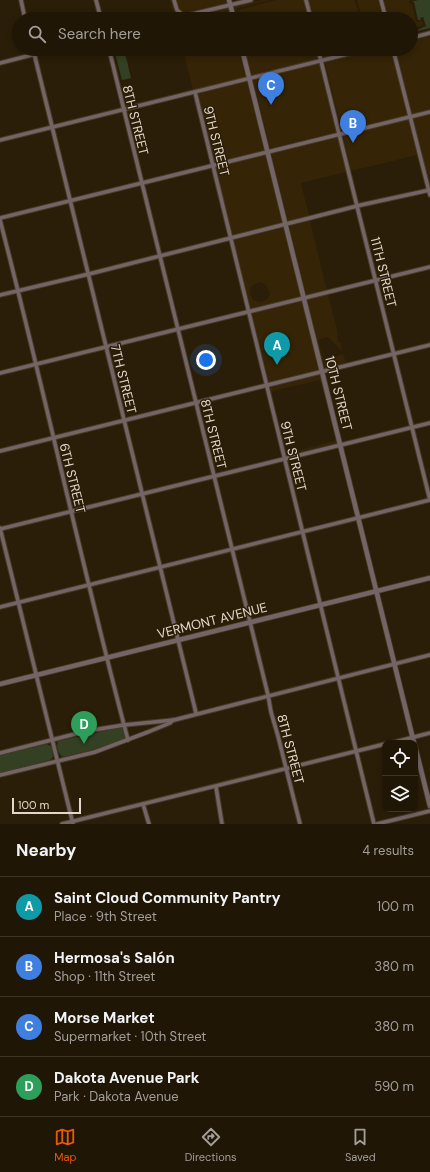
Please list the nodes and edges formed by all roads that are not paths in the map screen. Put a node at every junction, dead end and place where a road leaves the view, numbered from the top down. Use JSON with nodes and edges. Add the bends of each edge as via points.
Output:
{"nodes":[{"id":1,"x":21,"y":0,"type":"edge"},
{"id":2,"x":96,"y":0,"type":"edge"},
{"id":3,"x":174,"y":0,"type":"edge"},
{"id":4,"x":251,"y":0,"type":"edge"},
{"id":5,"x":306,"y":0,"type":"edge"},
{"id":6,"x":381,"y":0,"type":"edge"},
{"id":7,"x":230,"y":2,"type":"edge"},
{"id":8,"x":24,"y":12,"type":"edge"},
{"id":9,"x":99,"y":12,"type":"edge"},
{"id":10,"x":179,"y":12,"type":"edge"},
{"id":11,"x":197,"y":12,"type":"edge"},
{"id":12,"x":232,"y":12,"type":"edge"},
{"id":13,"x":309,"y":12,"type":"edge"},
{"id":14,"x":384,"y":12,"type":"edge"},
{"id":15,"x":430,"y":34,"type":"edge"},
{"id":16,"x":418,"y":37,"type":"edge"},
{"id":17,"x":26,"y":56,"type":"edge"},
{"id":18,"x":34,"y":56,"type":"edge"},
{"id":19,"x":110,"y":56,"type":"edge"},
{"id":20,"x":244,"y":56,"type":"edge"},
{"id":21,"x":321,"y":56,"type":"edge"},
{"id":22,"x":339,"y":56,"type":"edge"},
{"id":23,"x":396,"y":56,"type":"edge"},
{"id":24,"x":322,"y":60,"type":"junction"},
{"id":25,"x":0,"y":62,"type":"edge"},
{"id":26,"x":249,"y":78,"type":"junction"},
{"id":27,"x":195,"y":92,"type":"junction"},
{"id":28,"x":124,"y":110,"type":"junction"},
{"id":29,"x":430,"y":112,"type":"edge"},
{"id":30,"x":410,"y":116,"type":"junction"},
{"id":31,"x":52,"y":128,"type":"junction"},
{"id":32,"x":340,"y":134,"type":"junction"},
{"id":33,"x":0,"y":140,"type":"edge"},
{"id":34,"x":268,"y":151,"type":"junction"},
{"id":35,"x":213,"y":165,"type":"junction"},
{"id":36,"x":142,"y":183,"type":"junction"},
{"id":37,"x":429,"y":190,"type":"edge"},
{"id":38,"x":430,"y":195,"type":"edge"},
{"id":39,"x":70,"y":201,"type":"junction"},
{"id":40,"x":358,"y":206,"type":"junction"},
{"id":41,"x":0,"y":219,"type":"edge"},
{"id":42,"x":286,"y":225,"type":"junction"},
{"id":43,"x":231,"y":238,"type":"junction"},
{"id":44,"x":159,"y":256,"type":"junction"},
{"id":45,"x":430,"y":267,"type":"edge"},
{"id":46,"x":89,"y":274,"type":"junction"},
{"id":47,"x":376,"y":280,"type":"junction"},
{"id":48,"x":18,"y":290,"type":"junction"},
{"id":49,"x":0,"y":295,"type":"edge"},
{"id":50,"x":304,"y":298,"type":"junction"},
{"id":51,"x":248,"y":312,"type":"junction"},
{"id":52,"x":178,"y":330,"type":"junction"},
{"id":53,"x":430,"y":345,"type":"edge"},
{"id":54,"x":106,"y":348,"type":"junction"},
{"id":55,"x":394,"y":354,"type":"junction"},
{"id":56,"x":35,"y":364,"type":"junction"},
{"id":57,"x":322,"y":371,"type":"junction"},
{"id":58,"x":0,"y":373,"type":"edge"},
{"id":59,"x":267,"y":385,"type":"junction"},
{"id":60,"x":196,"y":402,"type":"junction"},
{"id":61,"x":125,"y":420,"type":"junction"},
{"id":62,"x":430,"y":423,"type":"edge"},
{"id":63,"x":412,"y":427,"type":"junction"},
{"id":64,"x":53,"y":438,"type":"junction"},
{"id":65,"x":341,"y":445,"type":"junction"},
{"id":66,"x":0,"y":451,"type":"edge"},
{"id":67,"x":285,"y":458,"type":"junction"},
{"id":68,"x":214,"y":476,"type":"junction"},
{"id":69,"x":142,"y":494,"type":"junction"},
{"id":70,"x":430,"y":500,"type":"edge"},
{"id":71,"x":71,"y":512,"type":"junction"},
{"id":72,"x":359,"y":518,"type":"junction"},
{"id":73,"x":0,"y":528,"type":"edge"},
{"id":74,"x":303,"y":532,"type":"junction"},
{"id":75,"x":232,"y":549,"type":"junction"},
{"id":76,"x":161,"y":567,"type":"junction"},
{"id":77,"x":430,"y":578,"type":"edge"},
{"id":78,"x":90,"y":585,"type":"junction"},
{"id":79,"x":377,"y":591,"type":"junction"},
{"id":80,"x":18,"y":602,"type":"junction"},
{"id":81,"x":321,"y":605,"type":"junction"},
{"id":82,"x":0,"y":607,"type":"edge"},
{"id":83,"x":250,"y":622,"type":"junction"},
{"id":84,"x":178,"y":640,"type":"junction"},
{"id":85,"x":430,"y":655,"type":"edge"},
{"id":86,"x":108,"y":658,"type":"junction"},
{"id":87,"x":394,"y":664,"type":"junction"},
{"id":88,"x":36,"y":675,"type":"junction"},
{"id":89,"x":339,"y":678,"type":"junction"},
{"id":90,"x":0,"y":684,"type":"edge"},
{"id":91,"x":268,"y":695,"type":"junction"},
{"id":92,"x":196,"y":713,"type":"junction"},
{"id":93,"x":174,"y":720,"type":"junction"},
{"id":94,"x":124,"y":725,"type":"junction"},
{"id":95,"x":430,"y":733,"type":"edge"},
{"id":96,"x":53,"y":740,"type":"junction"},
{"id":97,"x":128,"y":740,"type":"junction"},
{"id":98,"x":414,"y":740,"type":"edge"},
{"id":99,"x":382,"y":745,"type":"edge"},
{"id":100,"x":357,"y":751,"type":"junction"},
{"id":101,"x":0,"y":753,"type":"edge"},
{"id":102,"x":418,"y":758,"type":"edge"},
{"id":103,"x":57,"y":761,"type":"junction"},
{"id":104,"x":286,"y":768,"type":"junction"},
{"id":105,"x":0,"y":775,"type":"edge"},
{"id":106,"x":216,"y":787,"type":"junction"},
{"id":107,"x":143,"y":804,"type":"junction"},
{"id":108,"x":430,"y":806,"type":"edge"},
{"id":109,"x":430,"y":810,"type":"edge"},
{"id":110,"x":73,"y":823,"type":"edge"},
{"id":111,"x":62,"y":824,"type":"edge"},
{"id":112,"x":148,"y":824,"type":"edge"},
{"id":113,"x":222,"y":824,"type":"edge"},
{"id":114,"x":300,"y":824,"type":"edge"},
{"id":115,"x":375,"y":824,"type":"edge"}],
"edges":[{"from":1,"to":8,"type":"street"},
{"from":2,"to":9,"type":"street"},
{"from":3,"to":10,"type":"street"},
{"from":4,"to":7,"type":"street"},
{"from":5,"to":13,"type":"street"},
{"from":6,"to":14,"type":"street"},
{"from":7,"to":11,"type":"street"},
{"from":7,"to":12,"type":"street"},
{"from":15,"to":16,"type":"street"},
{"from":17,"to":25,"type":"street"},
{"from":18,"to":31,"type":"street","name":"7TH STREET"},
{"from":19,"to":28,"type":"street","name":"8TH STREET"},
{"from":20,"to":26,"type":"street","name":"10TH STREET"},
{"from":21,"to":24,"type":"street","name":"11TH STREET"},
{"from":22,"to":24,"type":"street"},
{"from":23,"to":30,"type":"street"},
{"from":24,"to":26,"type":"street"},
{"from":24,"to":32,"type":"street","name":"11TH STREET"},
{"from":26,"to":27,"type":"street"},
{"from":26,"to":34,"type":"street","name":"10TH STREET"},
{"from":27,"to":28,"type":"street"},
{"from":27,"to":35,"type":"street","name":"9TH STREET"},
{"from":28,"to":31,"type":"street"},
{"from":28,"to":36,"type":"street","name":"8TH STREET"},
{"from":29,"to":30,"type":"street"},
{"from":30,"to":32,"type":"street"},
{"from":30,"to":37,"type":"street"},
{"from":31,"to":33,"type":"street"},
{"from":31,"to":39,"type":"street","name":"7TH STREET"},
{"from":32,"to":34,"type":"street"},
{"from":32,"to":40,"type":"street","name":"11TH STREET"},
{"from":34,"to":35,"type":"street"},
{"from":34,"to":42,"type":"street","name":"10TH STREET"},
{"from":35,"to":36,"type":"street"},
{"from":35,"to":43,"type":"street","name":"9TH STREET"},
{"from":36,"to":39,"type":"street"},
{"from":36,"to":44,"type":"street","name":"8TH STREET"},
{"from":37,"to":38,"type":"street"},
{"from":37,"to":40,"type":"street"},
{"from":39,"to":41,"type":"street"},
{"from":39,"to":46,"type":"street","name":"7TH STREET"},
{"from":40,"to":42,"type":"street"},
{"from":40,"to":47,"type":"street","name":"11TH STREET"},
{"from":41,"to":48,"type":"street","name":"6TH STREET"},
{"from":42,"to":43,"type":"street"},
{"from":42,"to":50,"type":"street","name":"10TH STREET"},
{"from":43,"to":44,"type":"street"},
{"from":43,"to":51,"type":"street","name":"9TH STREET"},
{"from":44,"to":46,"type":"street"},
{"from":44,"to":52,"type":"street","name":"8TH STREET"},
{"from":45,"to":47,"type":"street"},
{"from":46,"to":48,"type":"street"},
{"from":46,"to":54,"type":"street","name":"7TH STREET"},
{"from":47,"to":50,"type":"street"},
{"from":47,"to":55,"type":"street","name":"11TH STREET"},
{"from":48,"to":49,"type":"street"},
{"from":48,"to":56,"type":"street","name":"6TH STREET"},
{"from":50,"to":51,"type":"street"},
{"from":50,"to":57,"type":"street","name":"10TH STREET"},
{"from":51,"to":52,"type":"street"},
{"from":51,"to":59,"type":"street","name":"9TH STREET"},
{"from":52,"to":54,"type":"street"},
{"from":52,"to":60,"type":"street","name":"8TH STREET"},
{"from":53,"to":55,"type":"street"},
{"from":54,"to":56,"type":"street"},
{"from":54,"to":61,"type":"street","name":"7TH STREET"},
{"from":55,"to":57,"type":"street"},
{"from":55,"to":63,"type":"street","name":"11TH STREET"},
{"from":56,"to":58,"type":"street"},
{"from":56,"to":64,"type":"street","name":"6TH STREET"},
{"from":57,"to":59,"type":"street"},
{"from":57,"to":65,"type":"street","name":"10TH STREET"},
{"from":59,"to":60,"type":"street"},
{"from":59,"to":67,"type":"street","name":"9TH STREET"},
{"from":60,"to":61,"type":"street"},
{"from":60,"to":68,"type":"street","name":"8TH STREET"},
{"from":61,"to":64,"type":"street"},
{"from":61,"to":69,"type":"street","name":"7TH STREET"},
{"from":62,"to":63,"type":"street"},
{"from":63,"to":65,"type":"street"},
{"from":63,"to":70,"type":"street","name":"11TH STREET"},
{"from":64,"to":66,"type":"street"},
{"from":64,"to":71,"type":"street","name":"6TH STREET"},
{"from":65,"to":67,"type":"street"},
{"from":65,"to":72,"type":"street","name":"10TH STREET"},
{"from":67,"to":68,"type":"street"},
{"from":67,"to":74,"type":"street","name":"9TH STREET"},
{"from":68,"to":69,"type":"street"},
{"from":68,"to":75,"type":"street","name":"8TH STREET"},
{"from":69,"to":71,"type":"street"},
{"from":69,"to":76,"type":"street","name":"7TH STREET"},
{"from":70,"to":72,"type":"street"},
{"from":71,"to":73,"type":"street"},
{"from":71,"to":78,"type":"street","name":"6TH STREET"},
{"from":72,"to":74,"type":"street"},
{"from":72,"to":79,"type":"street","name":"10TH STREET"},
{"from":73,"to":80,"type":"street"},
{"from":74,"to":75,"type":"street"},
{"from":74,"to":81,"type":"street","name":"9TH STREET"},
{"from":75,"to":76,"type":"street"},
{"from":75,"to":83,"type":"street","name":"8TH STREET"},
{"from":76,"to":78,"type":"street"},
{"from":76,"to":84,"type":"street","name":"7TH STREET"},
{"from":77,"to":79,"type":"street","name":"VERMONT AVENUE"},
{"from":78,"to":80,"type":"street"},
{"from":78,"to":86,"type":"street","name":"6TH STREET"},
{"from":79,"to":81,"type":"street","name":"VERMONT AVENUE"},
{"from":79,"to":87,"type":"street","name":"10TH STREET"},
{"from":80,"to":82,"type":"street"},
{"from":80,"to":88,"type":"street"},
{"from":81,"to":83,"type":"street","name":"VERMONT AVENUE"},
{"from":81,"to":89,"type":"street","name":"9TH STREET"},
{"from":83,"to":84,"type":"street","name":"VERMONT AVENUE"},
{"from":83,"to":91,"type":"street","name":"8TH STREET"},
{"from":84,"to":86,"type":"street","name":"VERMONT AVENUE"},
{"from":84,"to":92,"type":"street","name":"7TH STREET"},
{"from":85,"to":87,"type":"street"},
{"from":86,"to":88,"type":"street","name":"VERMONT AVENUE"},
{"from":86,"to":94,"type":"street","name":"6TH STREET"},
{"from":87,"to":89,"type":"street"},
{"from":87,"to":98,"type":"street","name":"10TH STREET"},
{"from":88,"to":90,"type":"street","name":"VERMONT AVENUE"},
{"from":88,"to":96,"type":"street"},
{"from":89,"to":91,"type":"street"},
{"from":89,"to":100,"type":"street","name":"9TH STREET"},
{"from":91,"to":92,"type":"street"},
{"from":91,"to":104,"type":"street","name":"8TH STREET"},
{"from":92,"to":93,"type":"street"},
{"from":93,"to":94,"type":"street"},
{"from":93,"to":97,"type":"street"},
{"from":94,"to":96,"type":"street"},
{"from":94,"to":97,"type":"street","name":"6TH STREET"},
{"from":95,"to":98,"type":"street"},
{"from":96,"to":101,"type":"street"},
{"from":96,"to":103,"type":"street"},
{"from":97,"to":103,"type":"street"},
{"from":99,"to":100,"type":"street"},
{"from":100,"to":104,"type":"street"},
{"from":100,"to":115,"type":"street","name":"9TH STREET"},
{"from":102,"to":108,"type":"street"},
{"from":103,"to":105,"type":"street"},
{"from":103,"to":110,"type":"street"},
{"from":104,"to":106,"type":"street"},
{"from":104,"to":114,"type":"street","name":"8TH STREET"},
{"from":106,"to":107,"type":"street"},
{"from":106,"to":113,"type":"street"},
{"from":107,"to":110,"type":"street"},
{"from":107,"to":112,"type":"street"},
{"from":109,"to":115,"type":"street"},
{"from":110,"to":111,"type":"street"}]}
